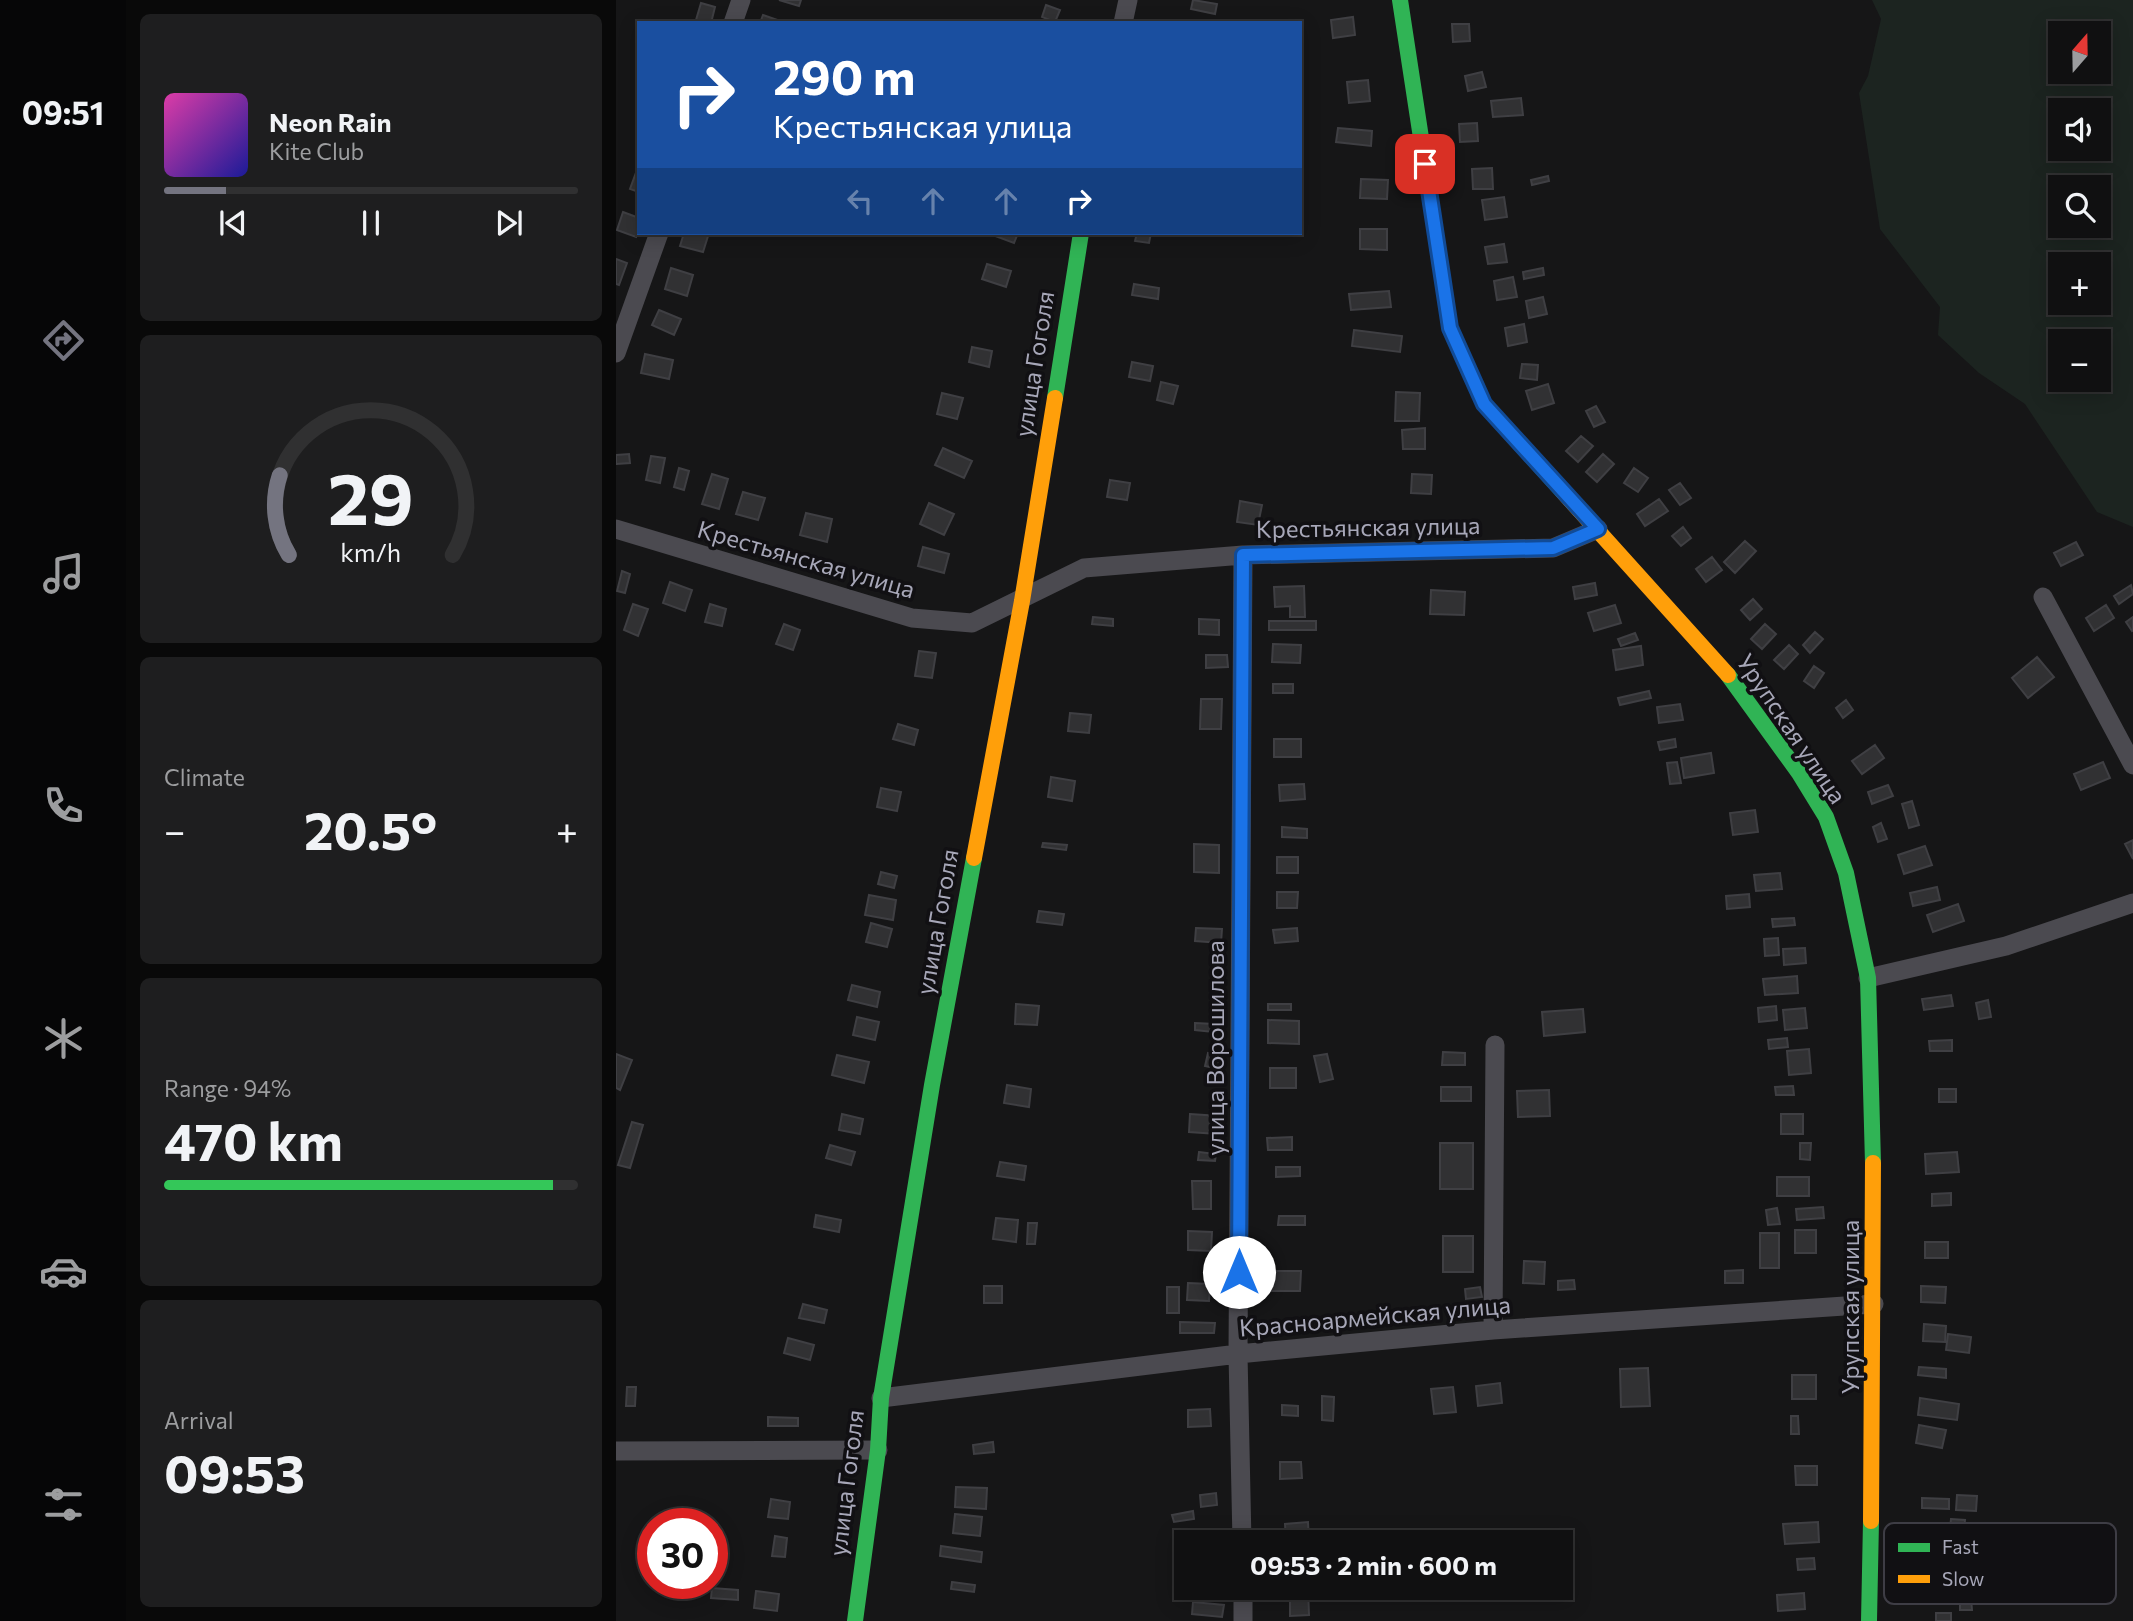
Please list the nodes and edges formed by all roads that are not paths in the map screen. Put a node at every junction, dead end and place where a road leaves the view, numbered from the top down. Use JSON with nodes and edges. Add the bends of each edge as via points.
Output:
{"nodes":[{"id":1,"x":741,"y":0,"type":"edge"},
{"id":2,"x":1128,"y":0,"type":"edge"},
{"id":3,"x":1400,"y":0,"type":"edge"},
{"id":4,"x":734,"y":21,"type":"edge"},
{"id":5,"x":1124,"y":21,"type":"edge"},
{"id":6,"x":658,"y":235,"type":"edge"},
{"id":7,"x":1081,"y":235,"type":"edge"},
{"id":8,"x":616,"y":353,"type":"edge"},
{"id":9,"x":616,"y":529,"type":"edge"},
{"id":10,"x":1598,"y":529,"type":"junction"},
{"id":11,"x":1243,"y":555,"type":"junction"},
{"id":12,"x":2043,"y":597,"type":"dead end"},
{"id":13,"x":1022,"y":601,"type":"junction"},
{"id":14,"x":2133,"y":765,"type":"edge"},
{"id":15,"x":2133,"y":903,"type":"edge"},
{"id":16,"x":1868,"y":978,"type":"junction"},
{"id":17,"x":1495,"y":1045,"type":"dead end"},
{"id":18,"x":1874,"y":1304,"type":"junction"},
{"id":19,"x":1493,"y":1330,"type":"junction"},
{"id":20,"x":1238,"y":1354,"type":"junction"},
{"id":21,"x":881,"y":1398,"type":"junction"},
{"id":22,"x":878,"y":1450,"type":"junction"},
{"id":23,"x":616,"y":1451,"type":"edge"},
{"id":24,"x":1242,"y":1530,"type":"edge"},
{"id":25,"x":1243,"y":1600,"type":"edge"},
{"id":26,"x":855,"y":1621,"type":"edge"},
{"id":27,"x":1243,"y":1621,"type":"edge"},
{"id":28,"x":1870,"y":1621,"type":"edge"}],
"edges":[{"from":1,"to":4,"type":"street"},
{"from":2,"to":5,"type":"street"},
{"from":3,"to":10,"type":"street","name":"Урупская улица","via":[[1450,328],[1484,404]]},
{"from":6,"to":8,"type":"street"},
{"from":7,"to":13,"type":"street","name":"улица Гоголя"},
{"from":9,"to":13,"type":"street","name":"Крестьянская улица","via":[[912,618],[972,623]]},
{"from":10,"to":11,"type":"street","name":"Крестьянская улица","via":[[1553,548]]},
{"from":10,"to":16,"type":"street","name":"Урупская улица","via":[[1725,671],[1819,806],[1846,873]]},
{"from":11,"to":13,"type":"street","name":"Крестьянская улица","via":[[1084,568]]},
{"from":11,"to":20,"type":"street","name":"улица Ворошилова"},
{"from":12,"to":14,"type":"street"},
{"from":13,"to":21,"type":"street","name":"улица Гоголя","via":[[932,1085]]},
{"from":15,"to":16,"type":"street","via":[[2006,946]]},
{"from":16,"to":18,"type":"street","name":"Урупская улица"},
{"from":17,"to":19,"type":"street"},
{"from":18,"to":19,"type":"street","name":"Красноармейская улица"},
{"from":18,"to":28,"type":"street","name":"Урупская улица"},
{"from":19,"to":20,"type":"street","name":"Красноармейская улица"},
{"from":20,"to":21,"type":"street","name":"Красноармейская улица"},
{"from":20,"to":24,"type":"street","name":"улица Ворошилова"},
{"from":21,"to":22,"type":"street","name":"улица Гоголя"},
{"from":22,"to":23,"type":"street"},
{"from":22,"to":26,"type":"street","name":"улица Гоголя"},
{"from":25,"to":27,"type":"street"}]}
